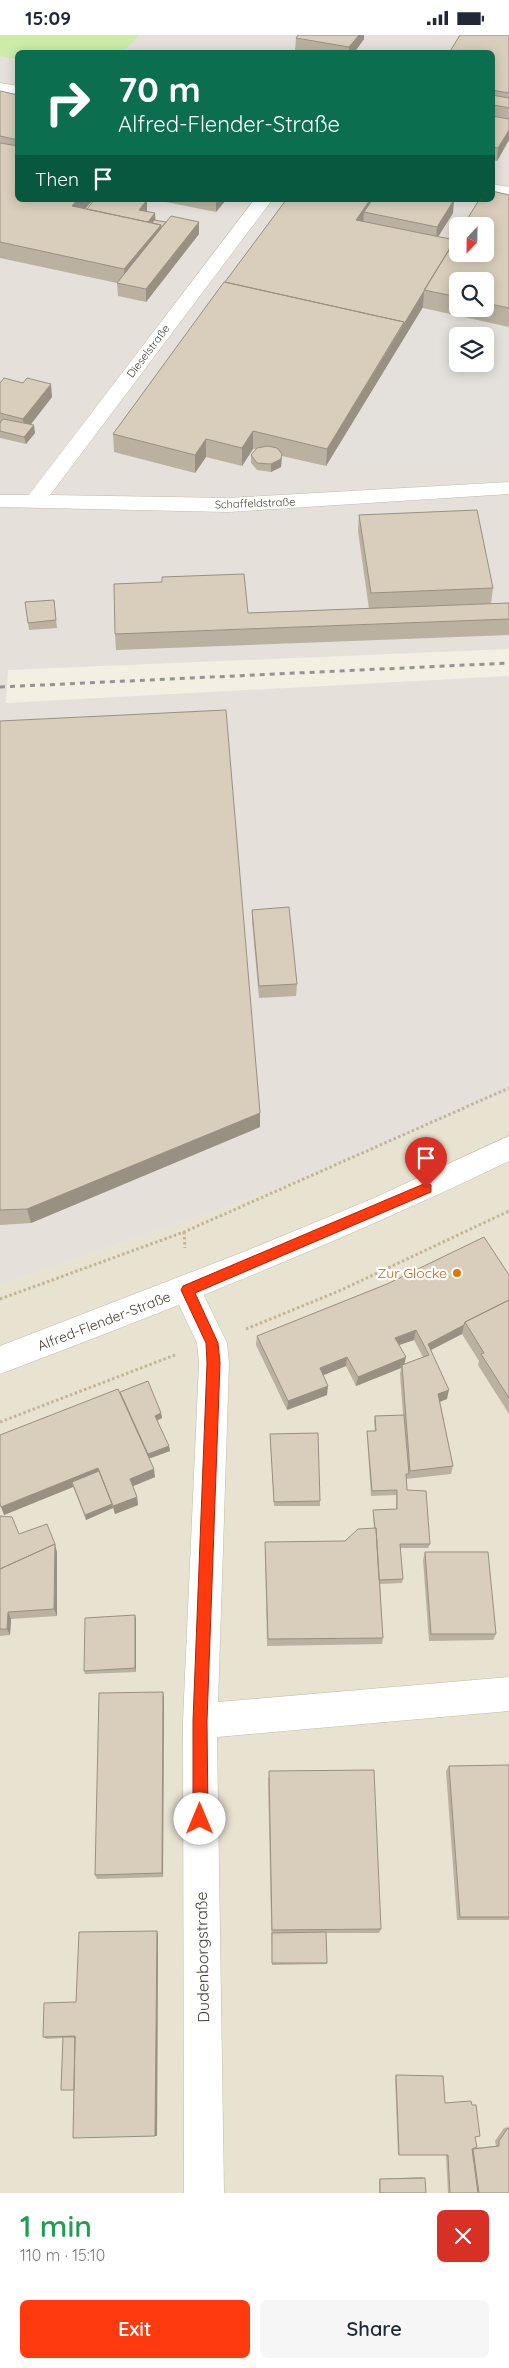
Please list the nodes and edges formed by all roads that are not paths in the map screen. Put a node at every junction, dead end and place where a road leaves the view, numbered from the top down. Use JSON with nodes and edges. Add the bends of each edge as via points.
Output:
{"nodes":[{"id":1,"x":0,"y":88,"type":"edge"},
{"id":2,"x":15,"y":90,"type":"edge"},
{"id":3,"x":495,"y":190,"type":"edge"},
{"id":4,"x":509,"y":192,"type":"edge"},
{"id":5,"x":262,"y":202,"type":"edge"},
{"id":6,"x":509,"y":488,"type":"edge"},
{"id":7,"x":0,"y":501,"type":"edge"},
{"id":8,"x":34,"y":502,"type":"junction"},
{"id":9,"x":509,"y":1148,"type":"edge"},
{"id":10,"x":188,"y":1290,"type":"junction"},
{"id":11,"x":0,"y":1360,"type":"edge"},
{"id":12,"x":509,"y":1694,"type":"edge"},
{"id":13,"x":200,"y":1721,"type":"junction"},
{"id":14,"x":204,"y":2193,"type":"edge"}],
"edges":[{"from":1,"to":2,"type":"street"},
{"from":3,"to":4,"type":"street"},
{"from":5,"to":8,"type":"street","name":"Dieselstraße"},
{"from":6,"to":8,"type":"street","name":"Schaffeldstraße","via":[[228,505]]},
{"from":7,"to":8,"type":"street","name":"Schaffeldstraße"},
{"from":9,"to":10,"type":"street","name":"Alfred-Flender-Straße","via":[[426,1188]]},
{"from":10,"to":11,"type":"street","name":"Alfred-Flender-Straße"},
{"from":10,"to":13,"type":"street","name":"Dudenborgstraße","via":[[212,1343],[214,1363]]},
{"from":12,"to":13,"type":"street"},
{"from":13,"to":14,"type":"street","name":"Dudenborgstraße"}]}
